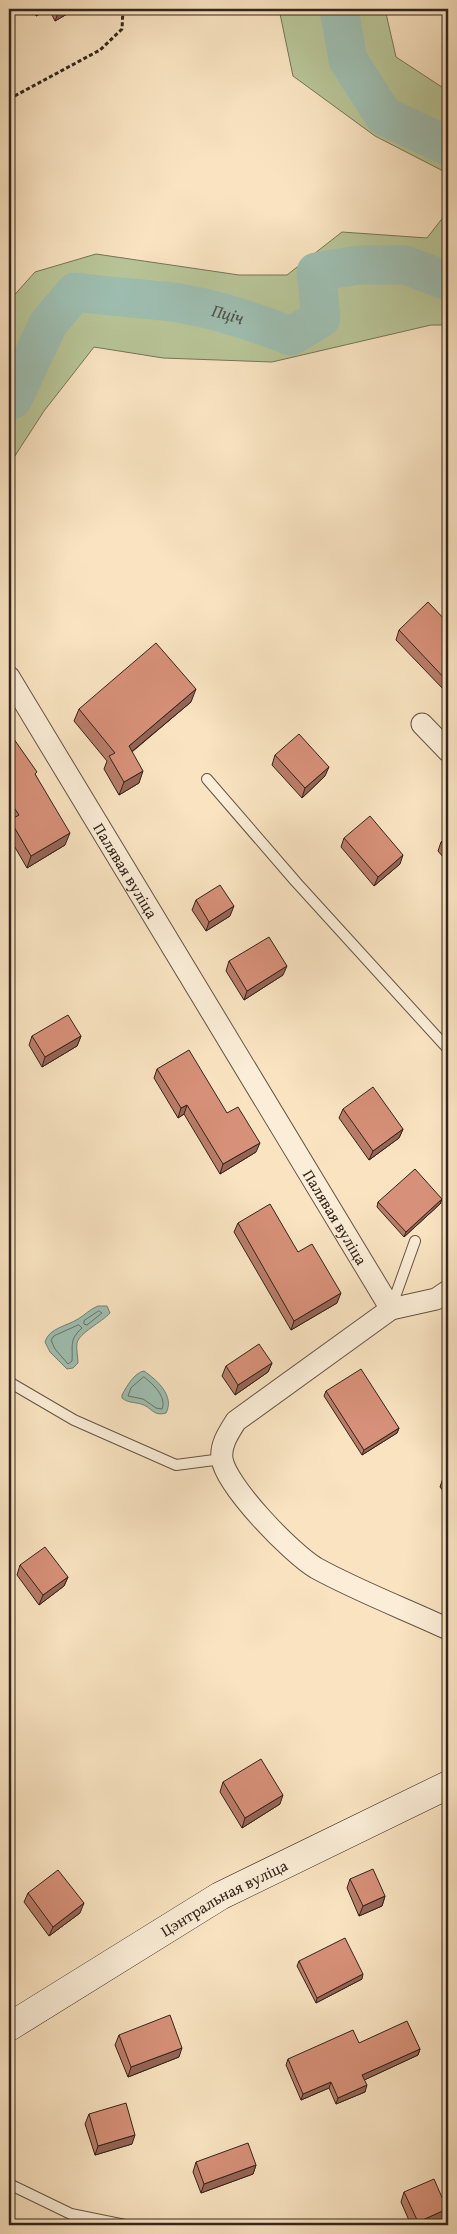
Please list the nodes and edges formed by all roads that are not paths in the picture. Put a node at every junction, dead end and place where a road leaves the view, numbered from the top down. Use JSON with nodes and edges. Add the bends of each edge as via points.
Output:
{"nodes":[{"id":1,"x":9,"y":677,"type":"edge"},
{"id":2,"x":422,"y":724,"type":"dead end"},
{"id":3,"x":448,"y":751,"type":"edge"},
{"id":4,"x":207,"y":779,"type":"dead end"},
{"id":5,"x":448,"y":1049,"type":"edge"},
{"id":6,"x":415,"y":1241,"type":"dead end"},
{"id":7,"x":448,"y":1291,"type":"edge"},
{"id":8,"x":391,"y":1309,"type":"junction"},
{"id":9,"x":9,"y":1382,"type":"edge"},
{"id":10,"x":222,"y":1459,"type":"junction"},
{"id":11,"x":448,"y":1629,"type":"edge"},
{"id":12,"x":448,"y":1785,"type":"edge"},
{"id":13,"x":9,"y":2027,"type":"edge"},
{"id":14,"x":9,"y":2184,"type":"edge"},
{"id":15,"x":125,"y":2225,"type":"edge"}],
"edges":[{"from":1,"to":8,"type":"street","name":"Палявая вуліца"},
{"from":2,"to":3,"type":"street"},
{"from":4,"to":5,"type":"lane"},
{"from":6,"to":8,"type":"lane"},
{"from":7,"to":8,"type":"street","via":[[436,1299]]},
{"from":8,"to":10,"type":"street","via":[[236,1421],[224,1440]]},
{"from":9,"to":10,"type":"lane","via":[[74,1420],[176,1465]]},
{"from":10,"to":11,"type":"street","via":[[230,1479],[264,1522],[314,1567]]},
{"from":12,"to":13,"type":"main road","name":"Цэнтральная вуліца","via":[[220,1896]]},
{"from":14,"to":15,"type":"lane","via":[[71,2214]]}]}
